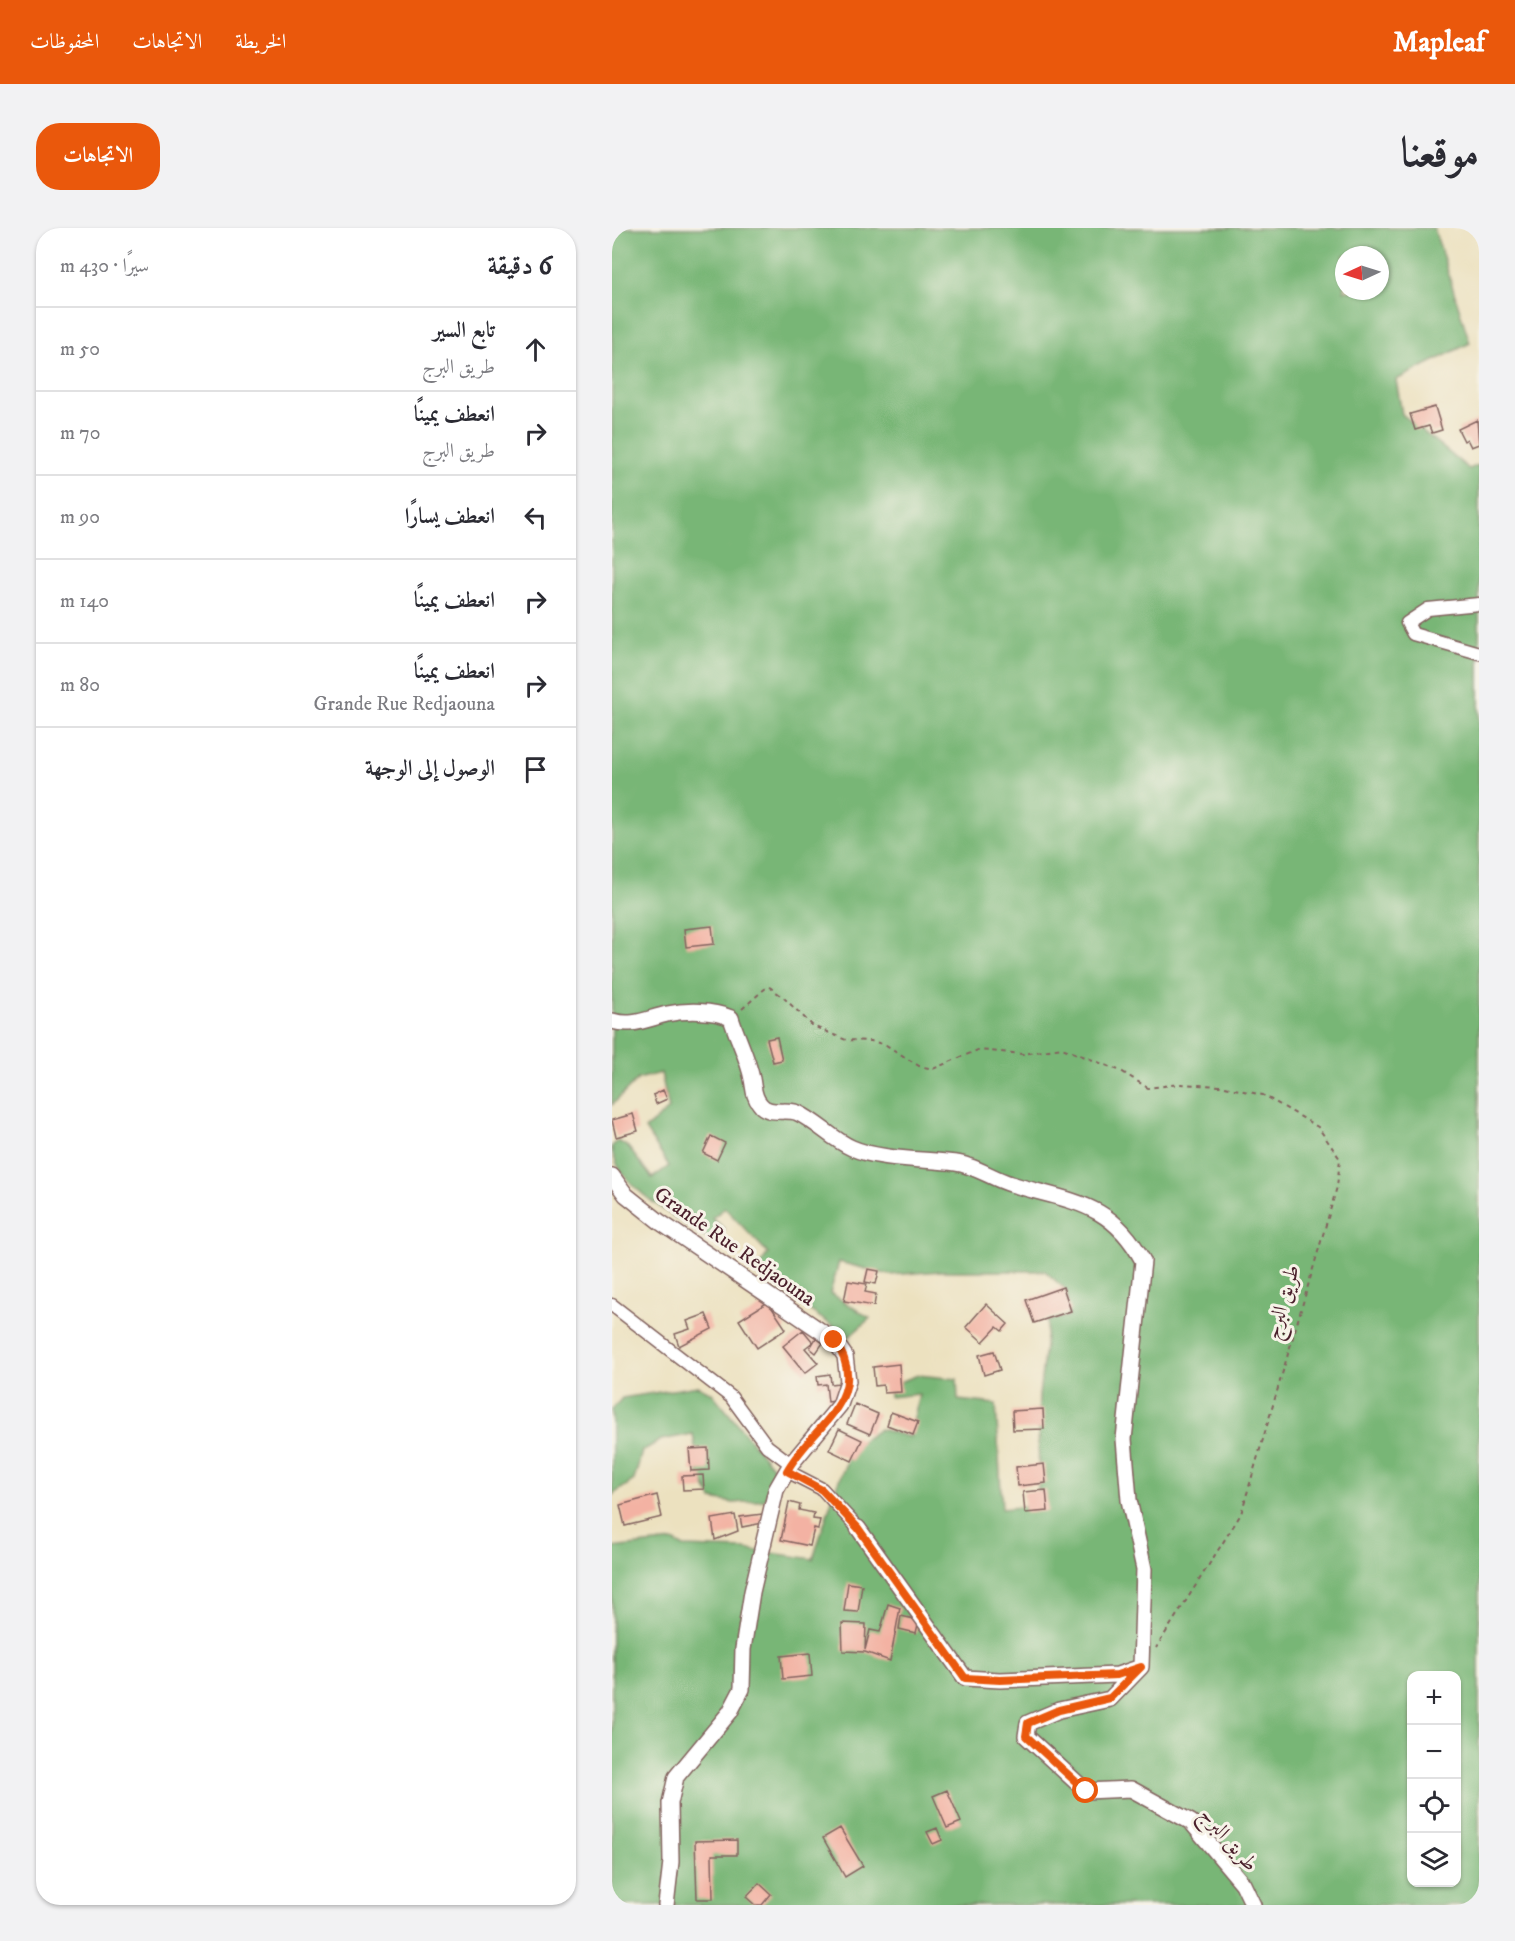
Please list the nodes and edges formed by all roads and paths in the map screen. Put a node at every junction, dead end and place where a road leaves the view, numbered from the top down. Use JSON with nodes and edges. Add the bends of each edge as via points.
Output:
{"nodes":[{"id":1,"x":1479,"y":604,"type":"edge"},
{"id":2,"x":1479,"y":653,"type":"edge"},
{"id":3,"x":731,"y":1018,"type":"junction"},
{"id":4,"x":612,"y":1021,"type":"edge"},
{"id":5,"x":612,"y":1176,"type":"edge"},
{"id":6,"x":612,"y":1305,"type":"edge"},
{"id":7,"x":789,"y":1468,"type":"junction"},
{"id":8,"x":858,"y":1528,"type":"joint"},
{"id":9,"x":1141,"y":1667,"type":"junction"},
{"id":10,"x":666,"y":1905,"type":"edge"},
{"id":11,"x":1253,"y":1905,"type":"edge"}],
"edges":[{"from":1,"to":2,"type":"street","via":[[1428,609],[1407,623],[1413,634]]},
{"from":3,"to":4,"type":"street","via":[[715,1011],[667,1014],[632,1025]]},
{"from":3,"to":9,"type":"street","via":[[752,1078],[753,1092],[761,1106],[772,1111],[797,1112],[852,1148],[927,1162],[957,1163],[1010,1184],[1065,1198],[1093,1208],[1131,1238],[1143,1261],[1124,1439],[1130,1500],[1144,1569]]},
{"from":3,"to":9,"type":"path","name":"طريق البرج","via":[[768,986],[813,1026],[846,1040],[886,1045],[920,1066],[933,1069],[978,1050],[1023,1054],[1062,1048],[1121,1071],[1148,1088],[1179,1084],[1220,1086],[1263,1095],[1318,1127],[1340,1159],[1337,1187],[1241,1514]]},
{"from":5,"to":7,"type":"street","name":"Grande Rue Redjaouna","via":[[626,1195],[660,1222],[834,1340],[845,1356],[848,1381],[840,1405]]},
{"from":6,"to":7,"type":"street","via":[[730,1397]]},
{"from":7,"to":8,"type":"street","via":[[822,1490]]},
{"from":7,"to":10,"type":"street","name":"Grande Rue Redjaouna","via":[[774,1499],[752,1592],[743,1649],[742,1689],[730,1712],[676,1777],[670,1803],[671,1862]]},
{"from":8,"to":9,"type":"street","via":[[965,1678],[1117,1675]]},
{"from":9,"to":11,"type":"street","name":"طريق البرج","via":[[1110,1698],[1059,1710],[1028,1723],[1026,1736],[1086,1791],[1131,1789],[1191,1822],[1243,1884]]}]}
